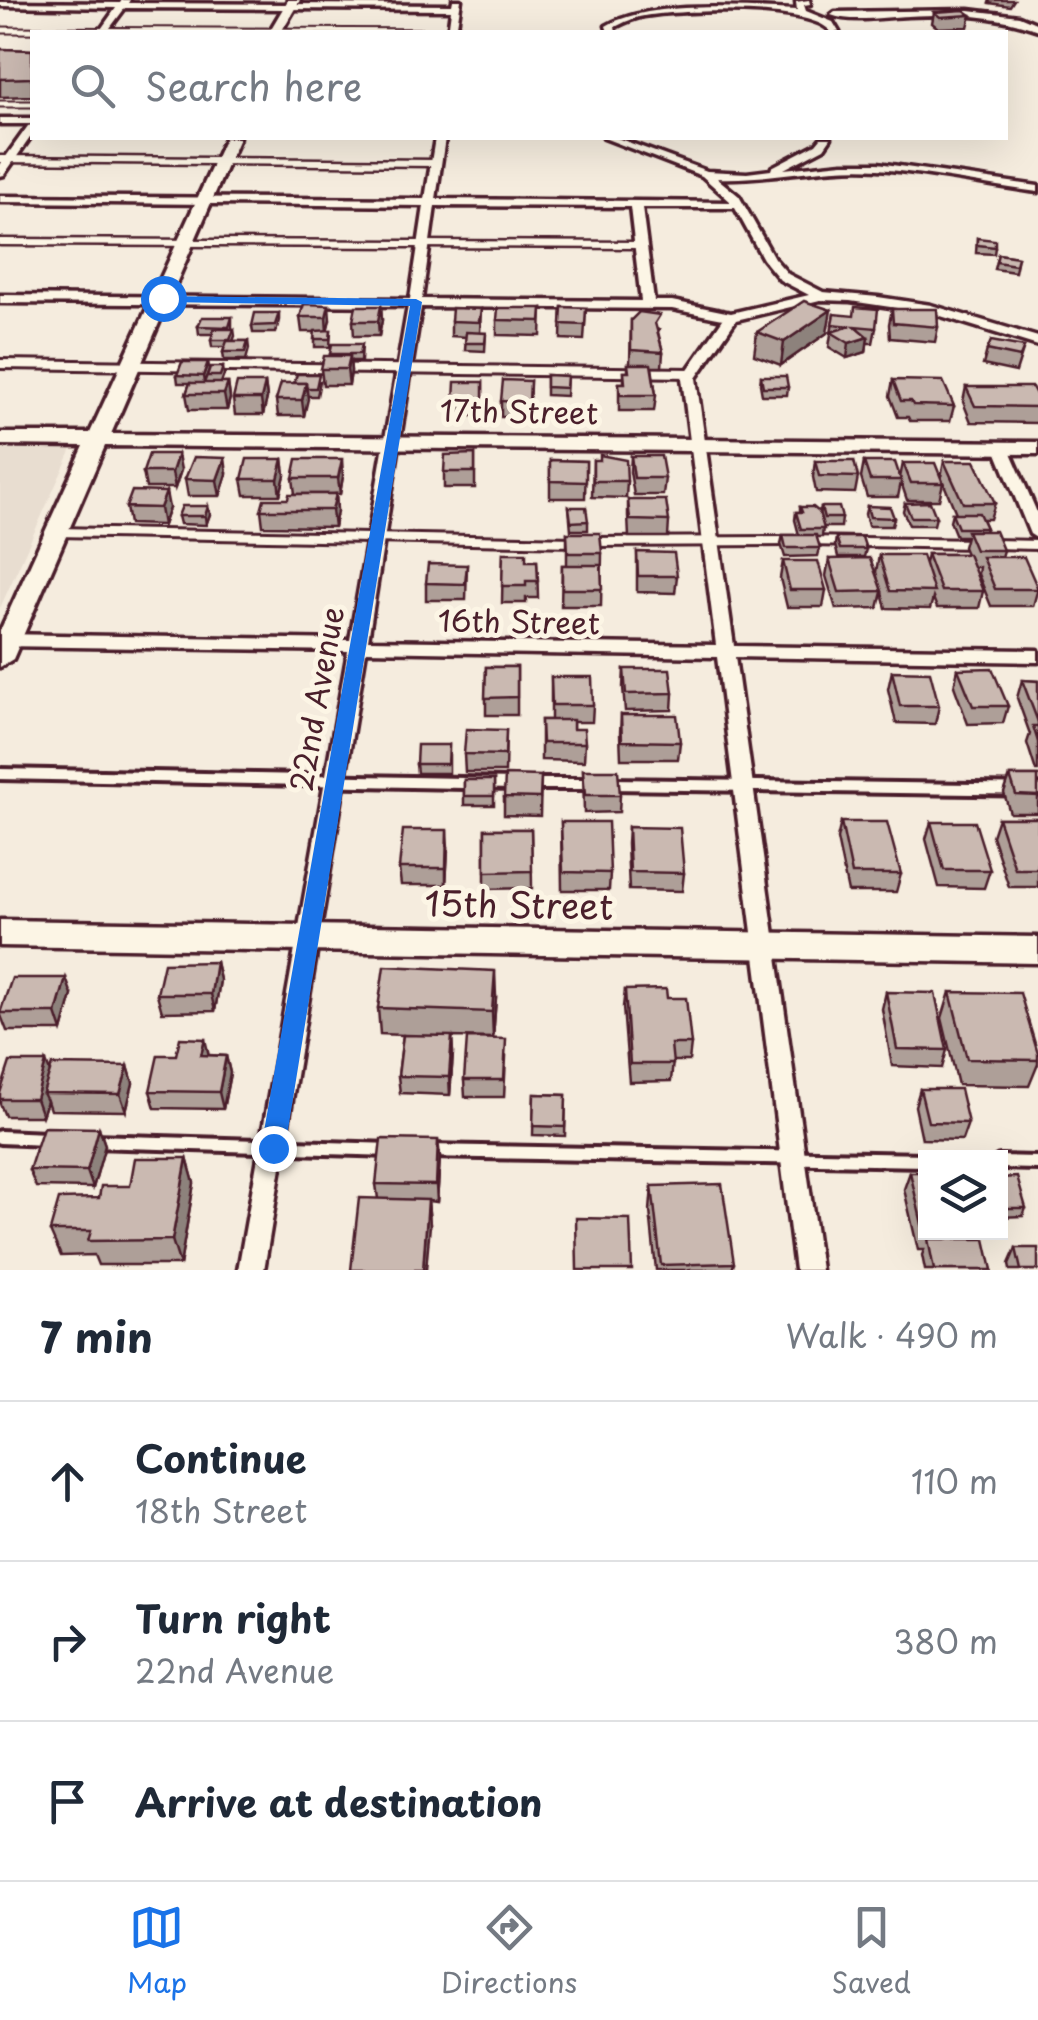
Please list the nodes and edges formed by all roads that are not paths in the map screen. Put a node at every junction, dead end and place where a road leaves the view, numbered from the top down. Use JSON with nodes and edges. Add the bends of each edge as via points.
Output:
{"nodes":[{"id":1,"x":806,"y":1,"type":"edge"},
{"id":2,"x":289,"y":2,"type":"edge"},
{"id":3,"x":124,"y":3,"type":"edge"},
{"id":4,"x":0,"y":4,"type":"edge"},
{"id":5,"x":456,"y":4,"type":"edge"},
{"id":6,"x":802,"y":14,"type":"junction"},
{"id":7,"x":833,"y":24,"type":"edge"},
{"id":8,"x":1038,"y":27,"type":"edge"},
{"id":9,"x":0,"y":30,"type":"edge"},
{"id":10,"x":105,"y":30,"type":"edge"},
{"id":11,"x":276,"y":30,"type":"edge"},
{"id":12,"x":452,"y":30,"type":"edge"},
{"id":13,"x":611,"y":30,"type":"edge"},
{"id":14,"x":30,"y":31,"type":"edge"},
{"id":15,"x":0,"y":104,"type":"edge"},
{"id":16,"x":30,"y":104,"type":"edge"},
{"id":17,"x":0,"y":120,"type":"edge"},
{"id":18,"x":30,"y":124,"type":"edge"},
{"id":19,"x":30,"y":127,"type":"edge"},
{"id":20,"x":231,"y":140,"type":"edge"},
{"id":21,"x":440,"y":140,"type":"edge"},
{"id":22,"x":614,"y":140,"type":"edge"},
{"id":23,"x":823,"y":142,"type":"edge"},
{"id":24,"x":5,"y":159,"type":"edge"},
{"id":25,"x":222,"y":160,"type":"junction"},
{"id":26,"x":436,"y":163,"type":"junction"},
{"id":27,"x":843,"y":166,"type":"junction"},
{"id":28,"x":771,"y":172,"type":"junction"},
{"id":29,"x":0,"y":173,"type":"edge"},
{"id":30,"x":706,"y":174,"type":"junction"},
{"id":31,"x":1038,"y":189,"type":"edge"},
{"id":32,"x":0,"y":199,"type":"edge"},
{"id":33,"x":204,"y":200,"type":"junction"},
{"id":34,"x":737,"y":202,"type":"junction"},
{"id":35,"x":431,"y":205,"type":"junction"},
{"id":36,"x":636,"y":207,"type":"junction"},
{"id":37,"x":0,"y":242,"type":"edge"},
{"id":38,"x":186,"y":243,"type":"junction"},
{"id":39,"x":425,"y":246,"type":"junction"},
{"id":40,"x":640,"y":246,"type":"junction"},
{"id":41,"x":820,"y":296,"type":"junction"},
{"id":42,"x":163,"y":298,"type":"junction"},
{"id":43,"x":0,"y":299,"type":"edge"},
{"id":44,"x":416,"y":302,"type":"junction"},
{"id":45,"x":648,"y":305,"type":"junction"},
{"id":46,"x":731,"y":317,"type":"junction"},
{"id":47,"x":1038,"y":342,"type":"edge"},
{"id":48,"x":0,"y":364,"type":"edge"},
{"id":49,"x":130,"y":364,"type":"junction"},
{"id":50,"x":405,"y":372,"type":"junction"},
{"id":51,"x":692,"y":373,"type":"junction"},
{"id":52,"x":0,"y":439,"type":"edge"},
{"id":53,"x":95,"y":440,"type":"junction"},
{"id":54,"x":393,"y":442,"type":"junction"},
{"id":55,"x":698,"y":445,"type":"junction"},
{"id":56,"x":1002,"y":448,"type":"junction"},
{"id":57,"x":1038,"y":448,"type":"edge"},
{"id":58,"x":54,"y":532,"type":"junction"},
{"id":59,"x":1038,"y":534,"type":"edge"},
{"id":60,"x":377,"y":539,"type":"junction"},
{"id":61,"x":711,"y":541,"type":"junction"},
{"id":62,"x":1038,"y":545,"type":"edge"},
{"id":63,"x":3,"y":647,"type":"edge"},
{"id":64,"x":358,"y":649,"type":"junction"},
{"id":65,"x":726,"y":654,"type":"junction"},
{"id":66,"x":1038,"y":656,"type":"edge"},
{"id":67,"x":0,"y":774,"type":"edge"},
{"id":68,"x":334,"y":781,"type":"junction"},
{"id":69,"x":744,"y":786,"type":"junction"},
{"id":70,"x":1038,"y":790,"type":"edge"},
{"id":71,"x":0,"y":934,"type":"edge"},
{"id":72,"x":308,"y":940,"type":"junction"},
{"id":73,"x":766,"y":946,"type":"junction"},
{"id":74,"x":1038,"y":950,"type":"edge"},
{"id":75,"x":0,"y":1137,"type":"edge"},
{"id":76,"x":58,"y":1140,"type":"edge"},
{"id":77,"x":78,"y":1140,"type":"edge"},
{"id":78,"x":273,"y":1148,"type":"junction"},
{"id":79,"x":793,"y":1157,"type":"junction"},
{"id":80,"x":918,"y":1160,"type":"edge"},
{"id":81,"x":1008,"y":1162,"type":"edge"},
{"id":82,"x":1038,"y":1163,"type":"edge"},
{"id":83,"x":251,"y":1270,"type":"edge"},
{"id":84,"x":808,"y":1270,"type":"edge"}],
"edges":[{"from":1,"to":6,"type":"street"},
{"from":1,"to":7,"type":"street"},
{"from":2,"to":3,"type":"street"},
{"from":2,"to":5,"type":"street"},
{"from":2,"to":11,"type":"main road"},
{"from":3,"to":4,"type":"street"},
{"from":3,"to":10,"type":"street"},
{"from":5,"to":12,"type":"street"},
{"from":6,"to":7,"type":"street"},
{"from":6,"to":13,"type":"street","via":[[649,12],[618,18]]},
{"from":7,"to":8,"type":"street","via":[[979,13]]},
{"from":9,"to":14,"type":"lane"},
{"from":15,"to":16,"type":"lane"},
{"from":17,"to":18,"type":"street"},
{"from":19,"to":24,"type":"street"},
{"from":20,"to":25,"type":"main road"},
{"from":21,"to":26,"type":"street","name":"22nd Avenue"},
{"from":22,"to":30,"type":"street"},
{"from":23,"to":27,"type":"street"},
{"from":23,"to":28,"type":"street"},
{"from":24,"to":25,"type":"lane"},
{"from":24,"to":29,"type":"street"},
{"from":25,"to":26,"type":"lane"},
{"from":25,"to":33,"type":"main road"},
{"from":26,"to":35,"type":"street","name":"22nd Avenue"},
{"from":27,"to":28,"type":"street"},
{"from":27,"to":31,"type":"street"},
{"from":28,"to":30,"type":"street"},
{"from":28,"to":34,"type":"street","via":[[748,182]]},
{"from":30,"to":34,"type":"street"},
{"from":32,"to":33,"type":"street"},
{"from":33,"to":35,"type":"street"},
{"from":33,"to":38,"type":"main road"},
{"from":34,"to":36,"type":"street"},
{"from":34,"to":41,"type":"street","via":[[784,277]]},
{"from":35,"to":36,"type":"street"},
{"from":35,"to":39,"type":"street","name":"22nd Avenue"},
{"from":36,"to":40,"type":"street"},
{"from":37,"to":38,"type":"lane"},
{"from":38,"to":39,"type":"lane"},
{"from":38,"to":42,"type":"main road"},
{"from":39,"to":40,"type":"lane"},
{"from":39,"to":44,"type":"street","name":"22nd Avenue"},
{"from":40,"to":45,"type":"street"},
{"from":41,"to":46,"type":"street"},
{"from":41,"to":47,"type":"street","via":[[897,301],[972,316]]},
{"from":42,"to":43,"type":"street"},
{"from":42,"to":44,"type":"street"},
{"from":42,"to":49,"type":"main road"},
{"from":44,"to":45,"type":"street"},
{"from":44,"to":50,"type":"street","name":"22nd Avenue"},
{"from":45,"to":46,"type":"street"},
{"from":46,"to":51,"type":"street"},
{"from":48,"to":49,"type":"lane"},
{"from":49,"to":50,"type":"lane"},
{"from":49,"to":53,"type":"main road"},
{"from":50,"to":51,"type":"lane"},
{"from":50,"to":54,"type":"street","name":"22nd Avenue"},
{"from":51,"to":55,"type":"street"},
{"from":52,"to":53,"type":"main road","name":"17th Street"},
{"from":53,"to":54,"type":"main road","name":"17th Street"},
{"from":53,"to":58,"type":"main road"},
{"from":54,"to":55,"type":"main road","name":"17th Street"},
{"from":54,"to":60,"type":"street","name":"22nd Avenue"},
{"from":55,"to":56,"type":"main road","name":"17th Street"},
{"from":55,"to":61,"type":"street"},
{"from":56,"to":57,"type":"main road","name":"17th Street"},
{"from":56,"to":59,"type":"street"},
{"from":58,"to":60,"type":"lane"},
{"from":58,"to":63,"type":"main road"},
{"from":60,"to":61,"type":"lane"},
{"from":60,"to":64,"type":"street","name":"22nd Avenue"},
{"from":61,"to":62,"type":"lane"},
{"from":61,"to":65,"type":"street"},
{"from":63,"to":64,"type":"street","name":"16th Street"},
{"from":64,"to":65,"type":"street","name":"16th Street"},
{"from":64,"to":68,"type":"street","name":"22nd Avenue"},
{"from":65,"to":66,"type":"street","name":"16th Street"},
{"from":65,"to":69,"type":"street"},
{"from":67,"to":68,"type":"lane"},
{"from":68,"to":69,"type":"lane"},
{"from":68,"to":72,"type":"street","name":"22nd Avenue"},
{"from":69,"to":70,"type":"lane"},
{"from":69,"to":73,"type":"street"},
{"from":71,"to":72,"type":"main road","name":"15th Street"},
{"from":72,"to":73,"type":"main road","name":"15th Street"},
{"from":72,"to":78,"type":"street","name":"22nd Avenue"},
{"from":73,"to":74,"type":"main road","name":"15th Street"},
{"from":73,"to":79,"type":"street"},
{"from":75,"to":76,"type":"lane"},
{"from":77,"to":78,"type":"lane"},
{"from":78,"to":79,"type":"lane"},
{"from":78,"to":83,"type":"street","name":"22nd Avenue"},
{"from":79,"to":80,"type":"lane"},
{"from":79,"to":84,"type":"street"},
{"from":81,"to":82,"type":"lane"}]}
